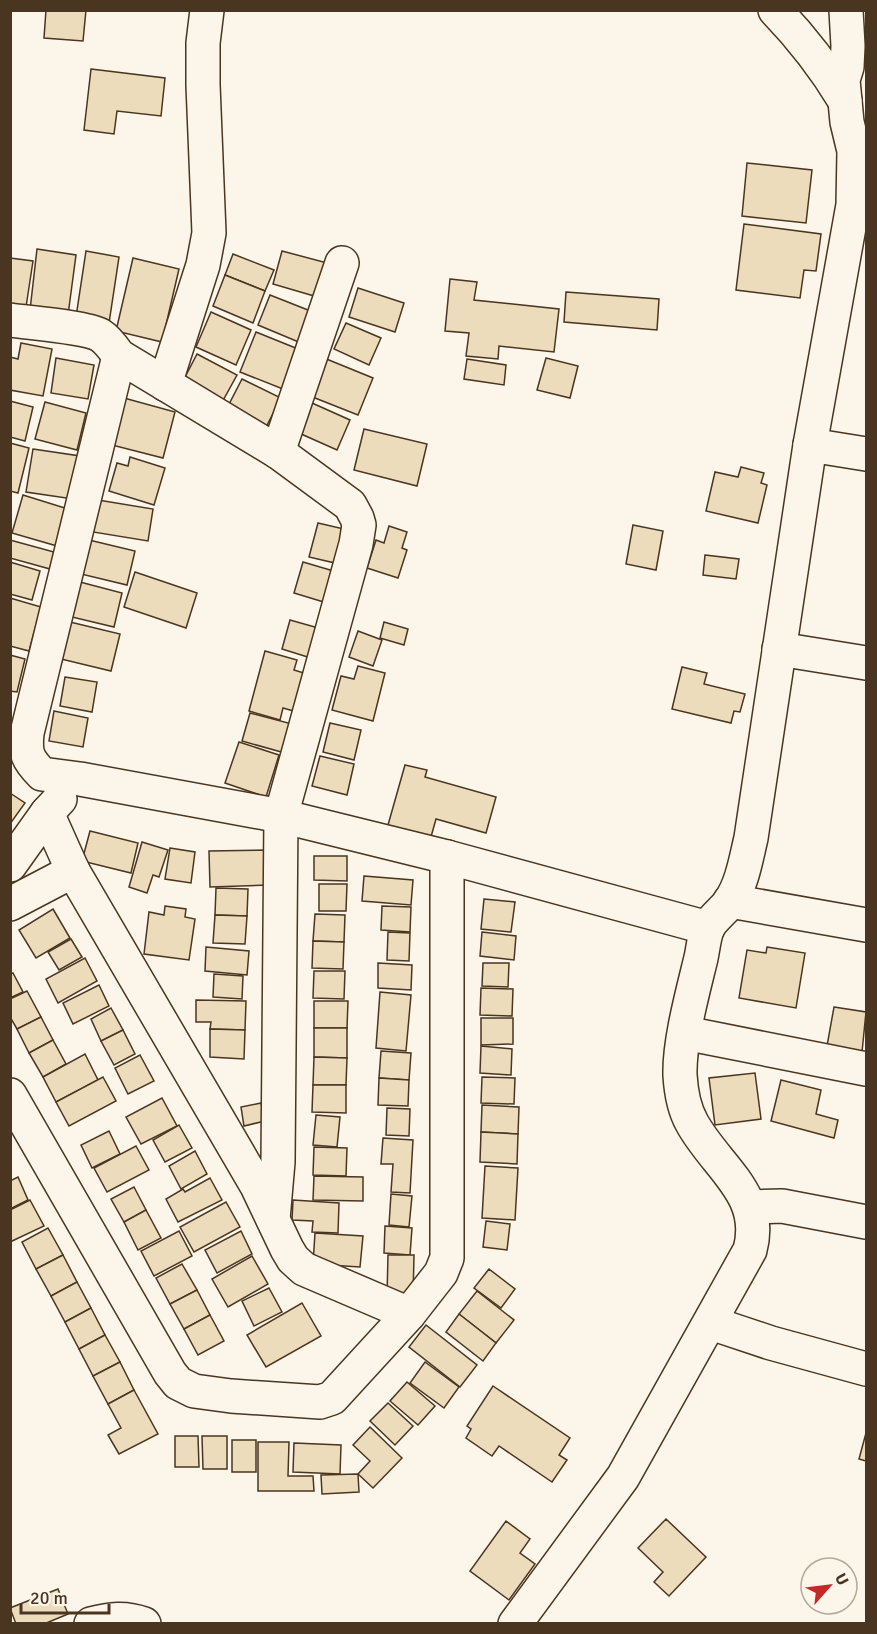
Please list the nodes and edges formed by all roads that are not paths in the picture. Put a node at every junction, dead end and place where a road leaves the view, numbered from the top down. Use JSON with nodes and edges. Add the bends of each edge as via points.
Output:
{"nodes":[{"id":1,"x":207,"y":10,"type":"edge"},
{"id":2,"x":775,"y":10,"type":"edge"},
{"id":3,"x":846,"y":10,"type":"edge"},
{"id":4,"x":845,"y":101,"type":"junction"},
{"id":5,"x":342,"y":263,"type":"dead end"},
{"id":6,"x":10,"y":320,"type":"edge"},
{"id":7,"x":119,"y":356,"type":"junction"},
{"id":8,"x":165,"y":384,"type":"junction"},
{"id":9,"x":810,"y":445,"type":"junction"},
{"id":10,"x":278,"y":452,"type":"junction"},
{"id":11,"x":867,"y":454,"type":"edge"},
{"id":12,"x":780,"y":649,"type":"junction"},
{"id":13,"x":867,"y":663,"type":"edge"},
{"id":14,"x":80,"y":779,"type":"junction"},
{"id":15,"x":47,"y":813,"type":"junction"},
{"id":16,"x":281,"y":816,"type":"junction"},
{"id":17,"x":447,"y":857,"type":"junction"},
{"id":18,"x":10,"y":865,"type":"edge"},
{"id":19,"x":74,"y":871,"type":"junction"},
{"id":20,"x":730,"y":901,"type":"junction"},
{"id":21,"x":10,"y":904,"type":"edge"},
{"id":22,"x":867,"y":926,"type":"edge"},
{"id":23,"x":708,"y":928,"type":"junction"},
{"id":24,"x":685,"y":1033,"type":"junction"},
{"id":25,"x":867,"y":1069,"type":"edge"},
{"id":26,"x":10,"y":1095,"type":"edge"},
{"id":27,"x":750,"y":1207,"type":"junction"},
{"id":28,"x":273,"y":1219,"type":"junction"},
{"id":29,"x":867,"y":1222,"type":"edge"},
{"id":30,"x":409,"y":1314,"type":"junction"},
{"id":31,"x":711,"y":1323,"type":"junction"},
{"id":32,"x":867,"y":1369,"type":"edge"},
{"id":33,"x":520,"y":1622,"type":"edge"},
{"id":34,"x":92,"y":1623,"type":"edge"},
{"id":35,"x":144,"y":1623,"type":"edge"}],
"edges":[{"from":1,"to":8,"type":"street","via":[[203,85],[209,232],[201,273]]},
{"from":2,"to":4,"type":"street","via":[[823,65]]},
{"from":3,"to":4,"type":"street"},
{"from":4,"to":9,"type":"street","via":[[854,151],[853,205]]},
{"from":5,"to":10,"type":"street"},
{"from":6,"to":7,"type":"street","via":[[100,335]]},
{"from":7,"to":8,"type":"street"},
{"from":7,"to":14,"type":"street","via":[[25,748],[42,774]]},
{"from":8,"to":10,"type":"street"},
{"from":9,"to":11,"type":"street"},
{"from":9,"to":12,"type":"street"},
{"from":10,"to":16,"type":"street","via":[[350,505],[359,532]]},
{"from":12,"to":13,"type":"street"},
{"from":12,"to":20,"type":"street","via":[[751,838]]},
{"from":14,"to":15,"type":"street"},
{"from":14,"to":16,"type":"street"},
{"from":15,"to":18,"type":"street"},
{"from":15,"to":19,"type":"street"},
{"from":16,"to":17,"type":"street"},
{"from":16,"to":28,"type":"street","via":[[278,1162]]},
{"from":17,"to":23,"type":"street"},
{"from":17,"to":30,"type":"street","via":[[448,1249],[441,1272]]},
{"from":19,"to":21,"type":"street"},
{"from":19,"to":28,"type":"street"},
{"from":20,"to":22,"type":"street"},
{"from":20,"to":23,"type":"street"},
{"from":23,"to":24,"type":"street"},
{"from":24,"to":25,"type":"street"},
{"from":24,"to":27,"type":"street","via":[[680,1072],[685,1105],[696,1130]]},
{"from":26,"to":30,"type":"street","via":[[170,1373],[185,1388],[231,1396],[327,1401]]},
{"from":27,"to":29,"type":"street","via":[[782,1206]]},
{"from":27,"to":31,"type":"street","via":[[754,1229],[750,1250]]},
{"from":28,"to":30,"type":"street","via":[[286,1249],[304,1269]]},
{"from":31,"to":32,"type":"street"},
{"from":31,"to":33,"type":"street","via":[[623,1477]]},
{"from":34,"to":35,"type":"street","via":[[116,1618]]}]}
